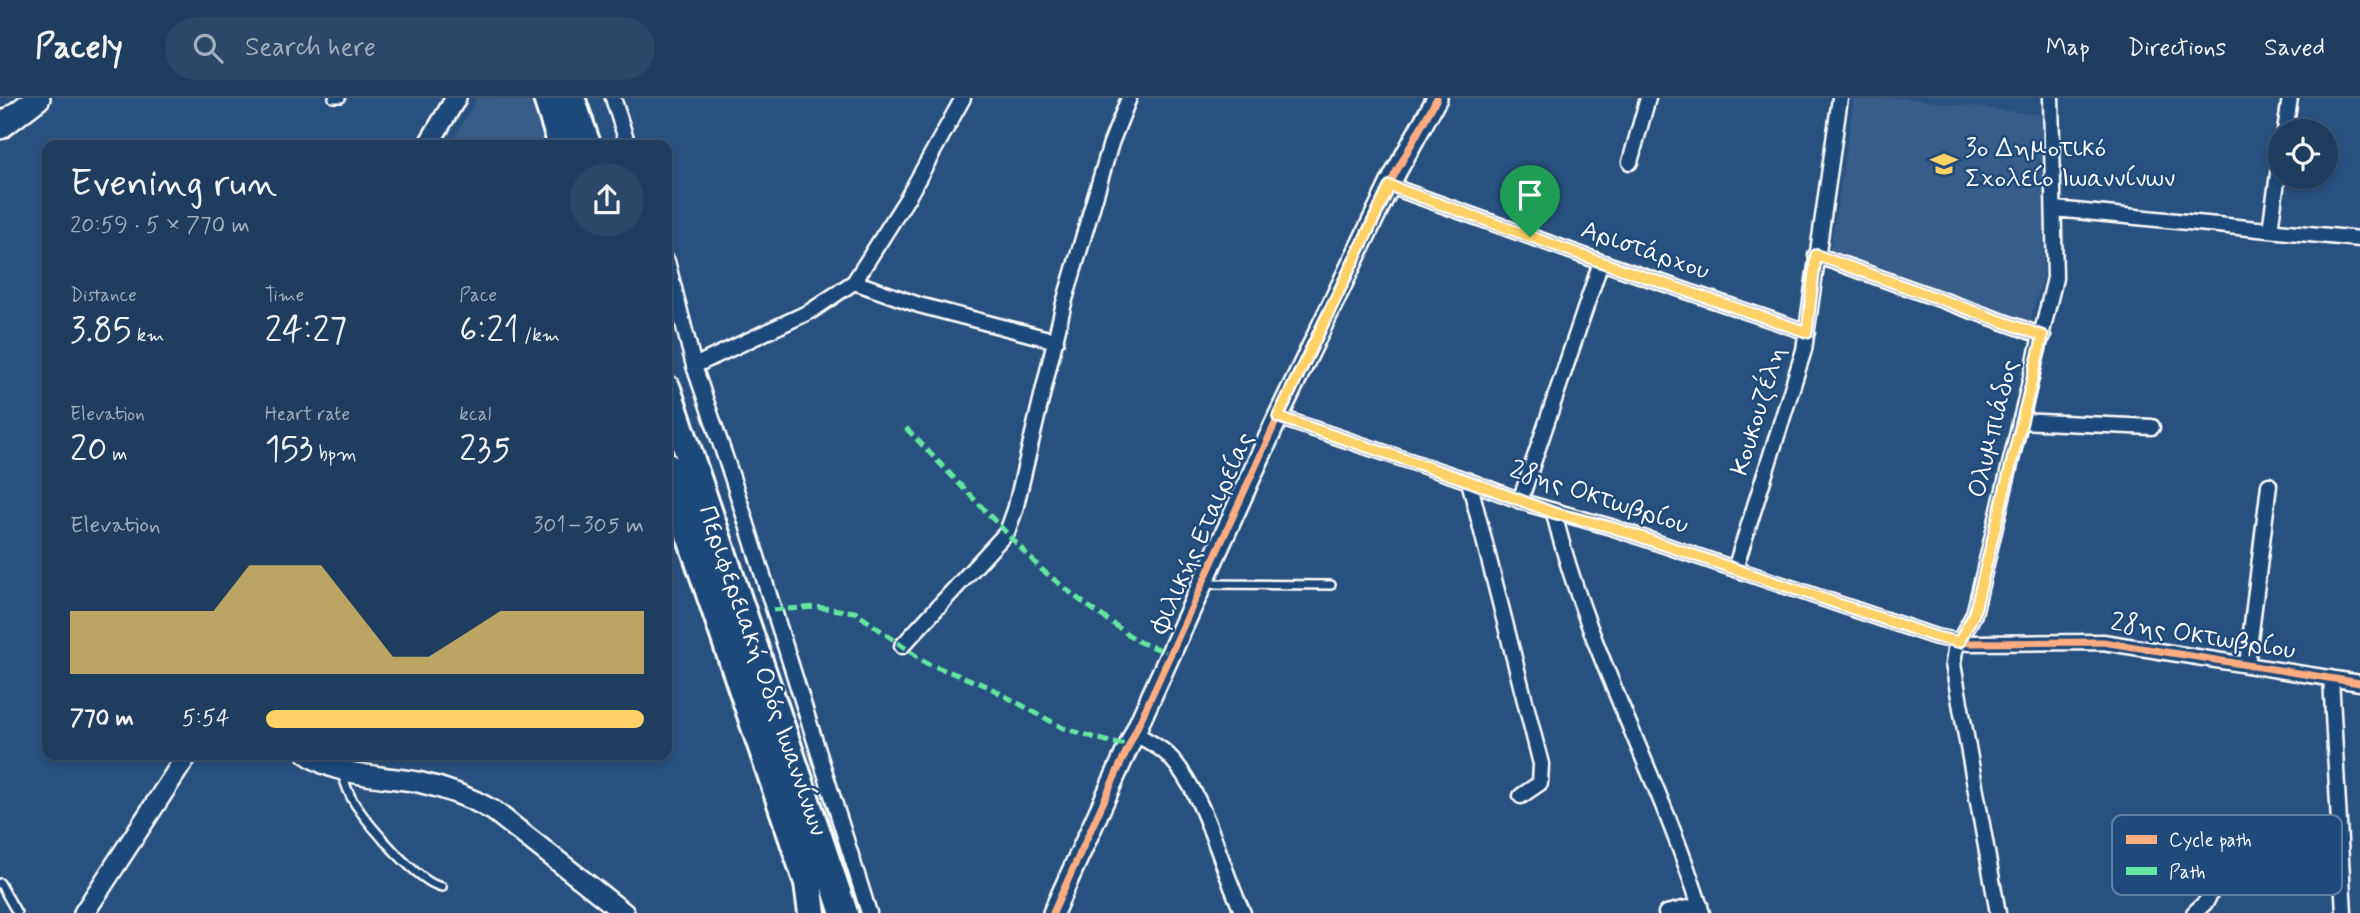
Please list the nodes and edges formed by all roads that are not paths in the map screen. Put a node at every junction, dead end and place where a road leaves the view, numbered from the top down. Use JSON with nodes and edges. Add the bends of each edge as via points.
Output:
{"nodes":[{"id":1,"x":38,"y":98,"type":"edge"},
{"id":2,"x":333,"y":98,"type":"edge"},
{"id":3,"x":341,"y":98,"type":"edge"},
{"id":4,"x":456,"y":98,"type":"edge"},
{"id":5,"x":547,"y":98,"type":"edge"},
{"id":6,"x":571,"y":98,"type":"edge"},
{"id":7,"x":613,"y":98,"type":"edge"},
{"id":8,"x":963,"y":98,"type":"edge"},
{"id":9,"x":1129,"y":98,"type":"edge"},
{"id":10,"x":1437,"y":98,"type":"edge"},
{"id":11,"x":1648,"y":98,"type":"edge"},
{"id":12,"x":1840,"y":98,"type":"edge"},
{"id":13,"x":2051,"y":98,"type":"edge"},
{"id":14,"x":2290,"y":98,"type":"edge"},
{"id":15,"x":2287,"y":119,"type":"edge"},
{"id":16,"x":0,"y":127,"type":"edge"},
{"id":17,"x":431,"y":140,"type":"edge"},
{"id":18,"x":560,"y":140,"type":"edge"},
{"id":19,"x":585,"y":140,"type":"edge"},
{"id":20,"x":626,"y":140,"type":"edge"},
{"id":21,"x":1630,"y":162,"type":"dead end"},
{"id":22,"x":1390,"y":186,"type":"junction"},
{"id":23,"x":2276,"y":189,"type":"edge"},
{"id":24,"x":2055,"y":209,"type":"junction"},
{"id":25,"x":2270,"y":230,"type":"junction"},
{"id":26,"x":2360,"y":239,"type":"edge"},
{"id":27,"x":1816,"y":255,"type":"junction"},
{"id":28,"x":1601,"y":262,"type":"junction"},
{"id":29,"x":672,"y":280,"type":"edge"},
{"id":30,"x":855,"y":282,"type":"junction"},
{"id":31,"x":1807,"y":332,"type":"junction"},
{"id":32,"x":2043,"y":336,"type":"junction"},
{"id":33,"x":1056,"y":341,"type":"junction"},
{"id":34,"x":694,"y":366,"type":"junction"},
{"id":35,"x":672,"y":404,"type":"edge"},
{"id":36,"x":1278,"y":417,"type":"junction"},
{"id":37,"x":2020,"y":421,"type":"junction"},
{"id":38,"x":2152,"y":427,"type":"dead end"},
{"id":39,"x":1469,"y":481,"type":"junction"},
{"id":40,"x":672,"y":482,"type":"edge"},
{"id":41,"x":2269,"y":485,"type":"dead end"},
{"id":42,"x":1520,"y":501,"type":"junction"},
{"id":43,"x":1554,"y":513,"type":"junction"},
{"id":44,"x":1735,"y":569,"type":"junction"},
{"id":45,"x":1203,"y":584,"type":"junction"},
{"id":46,"x":1331,"y":585,"type":"dead end"},
{"id":47,"x":1959,"y":642,"type":"junction"},
{"id":48,"x":902,"y":646,"type":"dead end"},
{"id":49,"x":2247,"y":665,"type":"junction"},
{"id":50,"x":2331,"y":678,"type":"junction"},
{"id":51,"x":2360,"y":683,"type":"edge"},
{"id":52,"x":1136,"y":734,"type":"junction"},
{"id":53,"x":184,"y":760,"type":"edge"},
{"id":54,"x":321,"y":760,"type":"edge"},
{"id":55,"x":342,"y":769,"type":"junction"},
{"id":56,"x":1521,"y":796,"type":"dead end"},
{"id":57,"x":2339,"y":815,"type":"edge"},
{"id":58,"x":2342,"y":865,"type":"edge"},
{"id":59,"x":2343,"y":882,"type":"joint"},
{"id":60,"x":0,"y":883,"type":"edge"},
{"id":61,"x":442,"y":887,"type":"dead end"},
{"id":62,"x":2210,"y":895,"type":"edge"},
{"id":63,"x":1701,"y":909,"type":"edge"},
{"id":64,"x":17,"y":913,"type":"edge"},
{"id":65,"x":84,"y":913,"type":"edge"},
{"id":66,"x":624,"y":913,"type":"edge"},
{"id":67,"x":812,"y":913,"type":"edge"},
{"id":68,"x":844,"y":913,"type":"edge"},
{"id":69,"x":869,"y":913,"type":"edge"},
{"id":70,"x":1053,"y":913,"type":"edge"},
{"id":71,"x":1243,"y":913,"type":"edge"},
{"id":72,"x":1666,"y":913,"type":"edge"},
{"id":73,"x":1998,"y":913,"type":"edge"},
{"id":74,"x":2194,"y":913,"type":"edge"},
{"id":75,"x":2344,"y":913,"type":"edge"}],
"edges":[{"from":1,"to":16,"type":"main road"},
{"from":2,"to":3,"type":"lane"},
{"from":4,"to":17,"type":"street"},
{"from":5,"to":18,"type":"highway"},
{"from":6,"to":19,"type":"highway"},
{"from":7,"to":20,"type":"street"},
{"from":8,"to":30,"type":"street"},
{"from":9,"to":33,"type":"street","via":[[1087,220]]},
{"from":10,"to":22,"type":"street","name":"Φιλικής Εταιρείας"},
{"from":11,"to":21,"type":"street"},
{"from":12,"to":27,"type":"street","name":"Κουκουζέλη"},
{"from":13,"to":24,"type":"street","name":"Ολυμπιάδος"},
{"from":14,"to":15,"type":"street"},
{"from":22,"to":28,"type":"street","name":"Αριστάρχου"},
{"from":22,"to":36,"type":"street","name":"Φιλικής Εταιρείας"},
{"from":23,"to":25,"type":"street"},
{"from":24,"to":25,"type":"street"},
{"from":24,"to":32,"type":"street","name":"Ολυμπιάδος","via":[[2055,278]]},
{"from":25,"to":26,"type":"street"},
{"from":27,"to":31,"type":"street","name":"Κουκουζέλη"},
{"from":27,"to":32,"type":"street"},
{"from":28,"to":31,"type":"street","name":"Αριστάρχου"},
{"from":28,"to":42,"type":"street"},
{"from":29,"to":34,"type":"street"},
{"from":30,"to":33,"type":"street","via":[[919,305]]},
{"from":30,"to":34,"type":"street","via":[[811,311]]},
{"from":31,"to":44,"type":"street","name":"Κουκουζέλη"},
{"from":32,"to":37,"type":"street","name":"Ολυμπιάδος"},
{"from":33,"to":48,"type":"street","via":[[1007,532]]},
{"from":34,"to":69,"type":"street"},
{"from":35,"to":68,"type":"highway","name":"Περιφερειακή Οδός Ιωαννίνων"},
{"from":36,"to":39,"type":"street","name":"28ης Οκτωβρίου"},
{"from":36,"to":45,"type":"street","name":"Φιλικής Εταιρείας"},
{"from":37,"to":38,"type":"street"},
{"from":37,"to":47,"type":"street","name":"Ολυμπιάδος","via":[[1974,614]]},
{"from":39,"to":42,"type":"street","name":"28ης Οκτωβρίου"},
{"from":39,"to":56,"type":"street","via":[[1541,764],[1540,783]]},
{"from":40,"to":67,"type":"highway","name":"Περιφερειακή Οδός Ιωαννίνων","via":[[808,883]]},
{"from":41,"to":49,"type":"street"},
{"from":42,"to":43,"type":"street","name":"28ης Οκτωβρίου"},
{"from":43,"to":44,"type":"street","name":"28ης Οκτωβρίου"},
{"from":43,"to":63,"type":"street","via":[[1591,625],[1663,800]]},
{"from":44,"to":47,"type":"street","name":"28ης Οκτωβρίου"},
{"from":45,"to":46,"type":"lane"},
{"from":45,"to":52,"type":"street","name":"Φιλικής Εταιρείας"},
{"from":47,"to":49,"type":"street","name":"28ης Οκτωβρίου","via":[[2103,642]]},
{"from":47,"to":73,"type":"street","name":"Ολυμπιάδος","via":[[1954,673]]},
{"from":49,"to":50,"type":"street","name":"28ης Οκτωβρίου"},
{"from":50,"to":51,"type":"street","name":"28ης Οκτωβρίου"},
{"from":50,"to":57,"type":"street"},
{"from":52,"to":70,"type":"street","name":"Φιλικής Εταιρείας"},
{"from":52,"to":71,"type":"street","via":[[1168,755],[1181,772],[1207,822]]},
{"from":53,"to":65,"type":"street"},
{"from":54,"to":55,"type":"street"},
{"from":55,"to":61,"type":"lane","via":[[351,797],[363,814],[421,876]]},
{"from":55,"to":66,"type":"street","via":[[432,786],[476,800]]},
{"from":58,"to":59,"type":"street"},
{"from":59,"to":75,"type":"street"},
{"from":60,"to":64,"type":"lane"},
{"from":62,"to":74,"type":"street"},
{"from":63,"to":72,"type":"street"}]}
